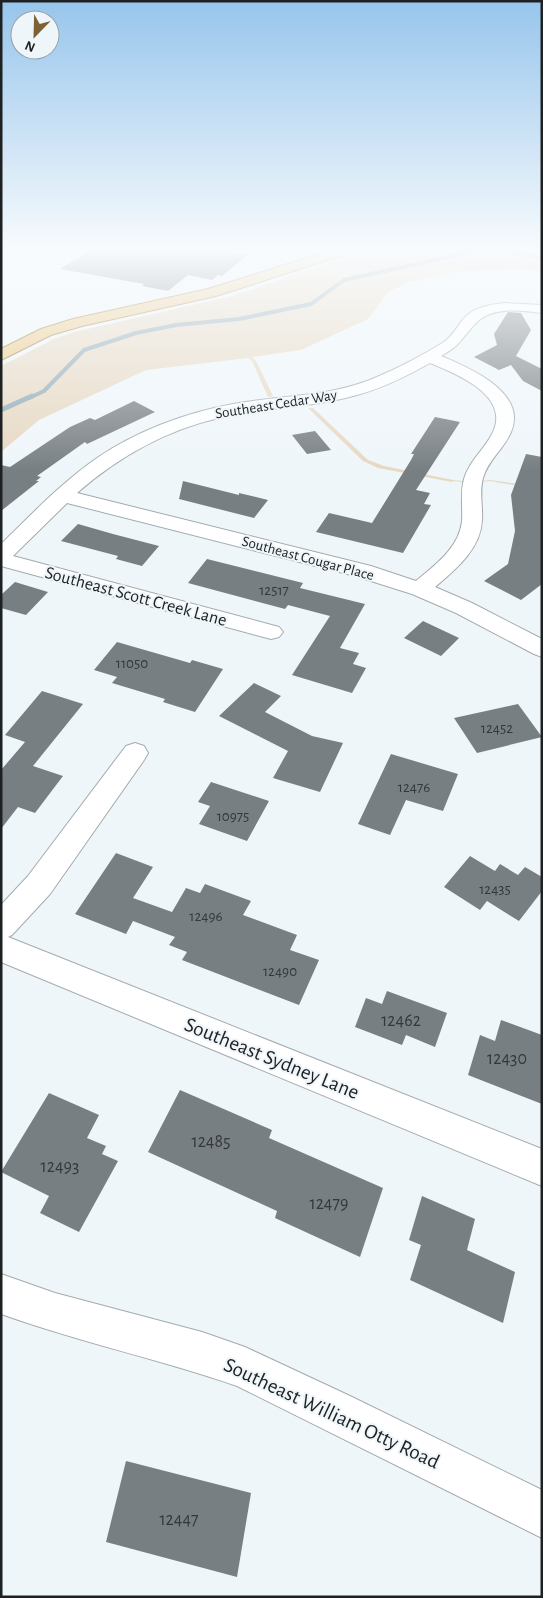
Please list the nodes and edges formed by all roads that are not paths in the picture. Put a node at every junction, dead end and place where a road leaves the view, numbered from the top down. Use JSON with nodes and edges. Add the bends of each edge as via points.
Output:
{"nodes":[{"id":1,"x":76,"y":323,"type":"edge"},
{"id":2,"x":468,"y":323,"type":"edge"},
{"id":3,"x":1,"y":355,"type":"edge"},
{"id":4,"x":429,"y":357,"type":"junction"},
{"id":5,"x":64,"y":496,"type":"junction"},
{"id":6,"x":1,"y":558,"type":"edge"},
{"id":7,"x":420,"y":589,"type":"junction"},
{"id":8,"x":271,"y":632,"type":"dead end"},
{"id":9,"x":542,"y":650,"type":"edge"},
{"id":10,"x":135,"y":753,"type":"dead end"},
{"id":11,"x":1,"y":926,"type":"edge"},
{"id":12,"x":1,"y":948,"type":"edge"},
{"id":13,"x":542,"y":1168,"type":"edge"},
{"id":14,"x":1,"y":1294,"type":"edge"},
{"id":15,"x":542,"y":1515,"type":"edge"}],
"edges":[{"from":1,"to":3,"type":"main road","via":[[46,332]]},
{"from":2,"to":4,"type":"street","name":"Southeast Cedar Way","via":[[459,337]]},
{"from":4,"to":5,"type":"street","name":"Southeast Cedar Way","via":[[358,390],[248,406],[179,424],[107,460]]},
{"from":4,"to":7,"type":"street","via":[[459,368],[478,380],[502,403],[506,417],[504,429],[494,446],[478,463],[472,482],[472,524],[467,540],[456,556]]},
{"from":5,"to":6,"type":"street","name":"Southeast Cedar Way"},
{"from":5,"to":7,"type":"street","name":"Southeast Cougar Place","via":[[364,571]]},
{"from":6,"to":8,"type":"street","name":"Southeast Scott Creek Lane"},
{"from":7,"to":9,"type":"street","name":"Southeast Cougar Place","via":[[464,608]]},
{"from":10,"to":11,"type":"street","via":[[39,885]]},
{"from":12,"to":13,"type":"street","name":"Southeast Sydney Lane"},
{"from":14,"to":15,"type":"street","name":"Southeast William Otty Road","via":[[55,1313],[245,1368]]}]}
